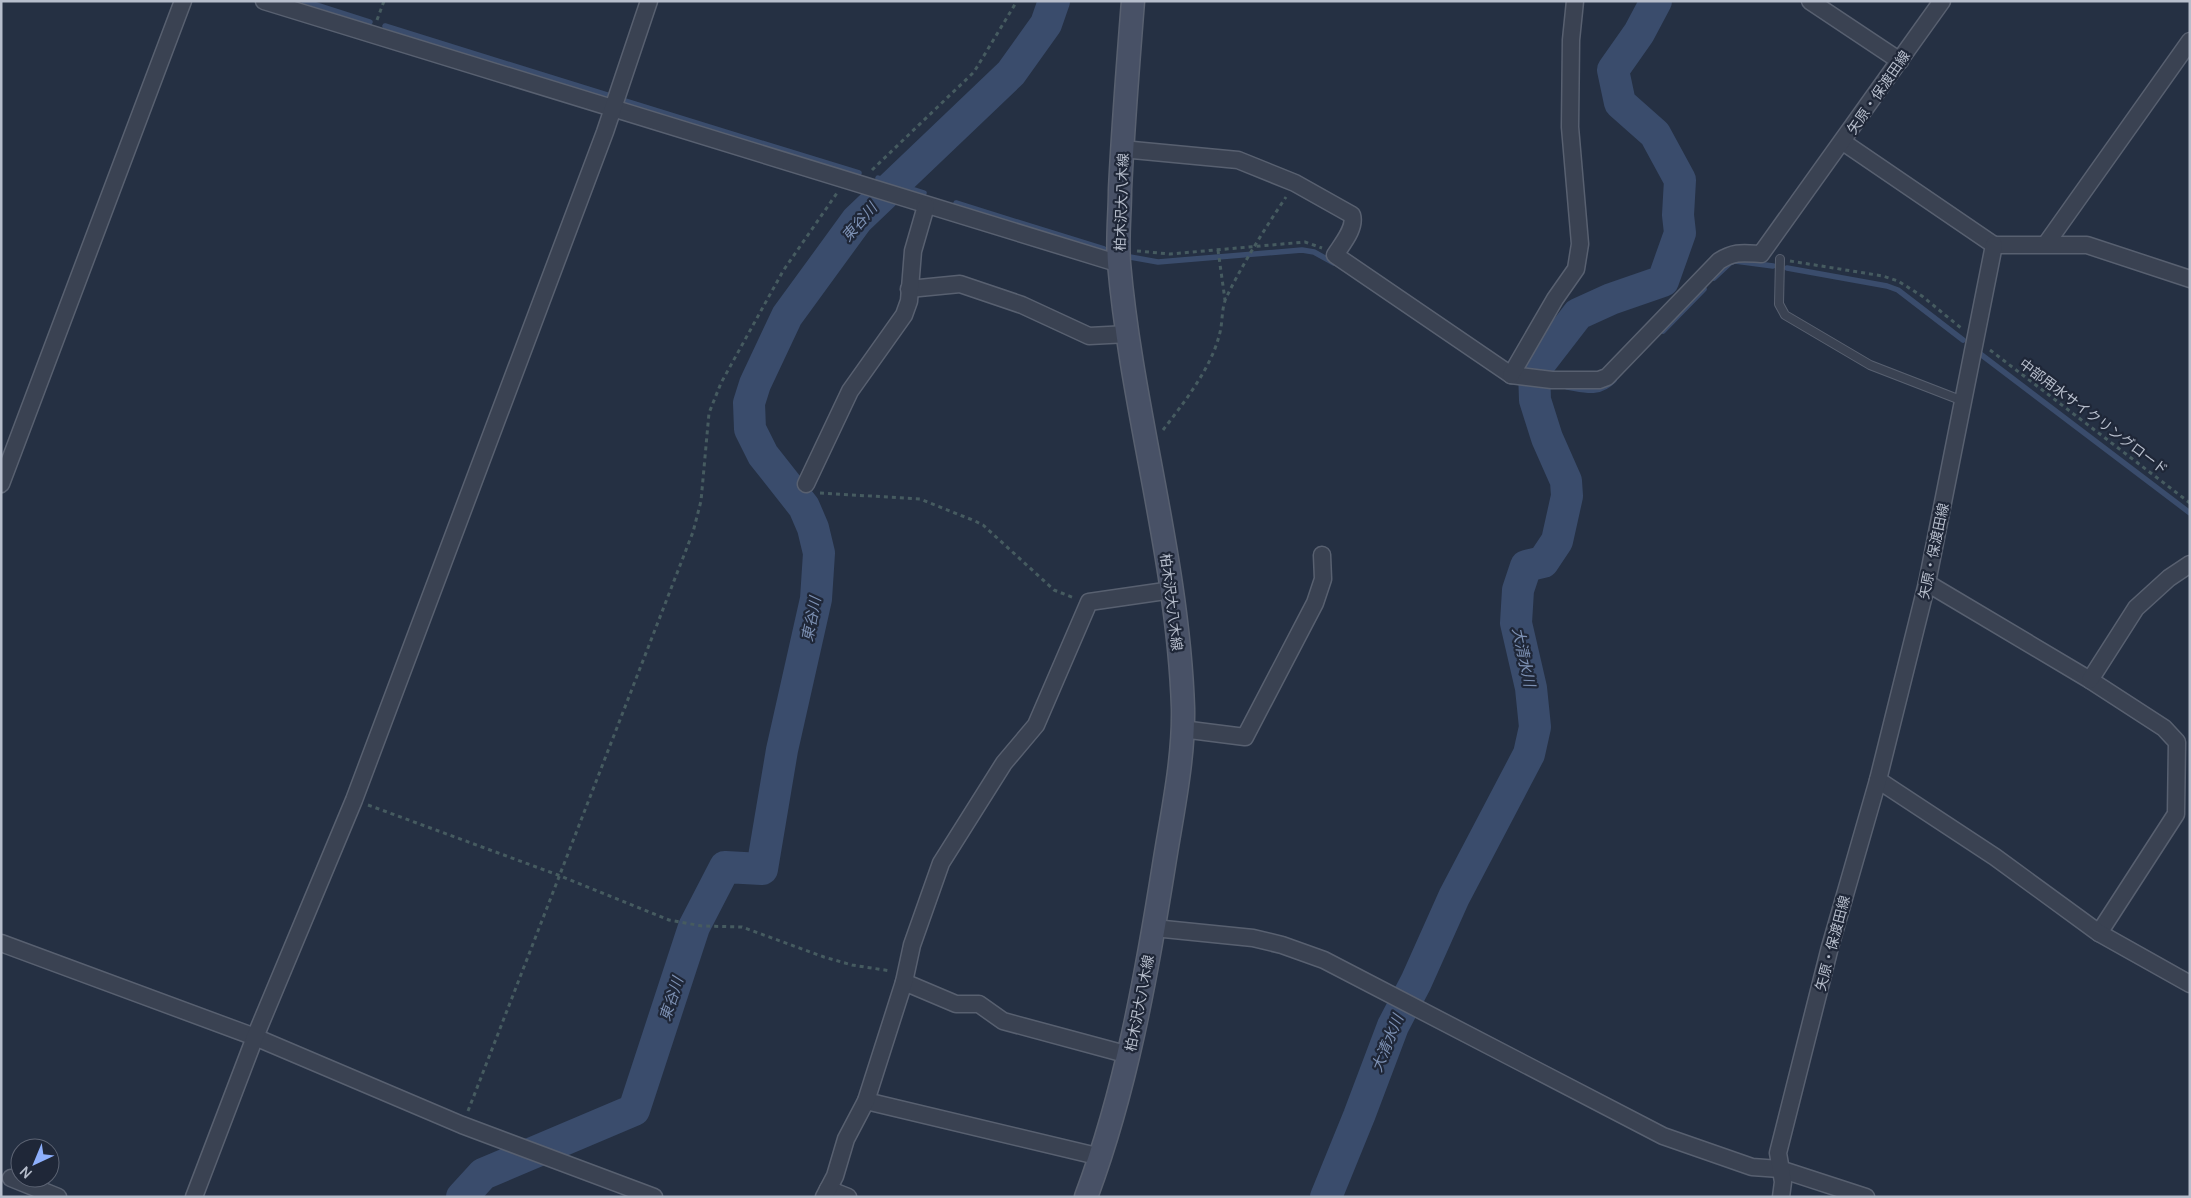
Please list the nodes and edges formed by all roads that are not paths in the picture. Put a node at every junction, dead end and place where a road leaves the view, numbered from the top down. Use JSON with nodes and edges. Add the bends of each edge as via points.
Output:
{"nodes":[{"id":1,"x":183,"y":1,"type":"edge"},
{"id":2,"x":264,"y":1,"type":"edge"},
{"id":3,"x":649,"y":1,"type":"edge"},
{"id":4,"x":1133,"y":1,"type":"edge"},
{"id":5,"x":1575,"y":1,"type":"edge"},
{"id":6,"x":1810,"y":1,"type":"edge"},
{"id":7,"x":1942,"y":1,"type":"edge"},
{"id":8,"x":2190,"y":41,"type":"edge"},
{"id":9,"x":1900,"y":61,"type":"junction"},
{"id":10,"x":612,"y":108,"type":"junction"},
{"id":11,"x":1843,"y":142,"type":"junction"},
{"id":12,"x":1122,"y":149,"type":"junction"},
{"id":13,"x":921,"y":205,"type":"junction"},
{"id":14,"x":2046,"y":244,"type":"junction"},
{"id":15,"x":1994,"y":246,"type":"junction"},
{"id":16,"x":1125,"y":257,"type":"junction"},
{"id":17,"x":1780,"y":259,"type":"road end"},
{"id":18,"x":2190,"y":279,"type":"edge"},
{"id":19,"x":909,"y":289,"type":"junction"},
{"id":20,"x":1128,"y":334,"type":"junction"},
{"id":21,"x":1515,"y":376,"type":"junction"},
{"id":22,"x":1963,"y":401,"type":"junction"},
{"id":23,"x":1,"y":484,"type":"edge"},
{"id":24,"x":806,"y":484,"type":"road end"},
{"id":25,"x":1322,"y":555,"type":"dead end"},
{"id":26,"x":2190,"y":564,"type":"edge"},
{"id":27,"x":1927,"y":583,"type":"junction"},
{"id":28,"x":1172,"y":590,"type":"junction"},
{"id":29,"x":2090,"y":680,"type":"junction"},
{"id":30,"x":1182,"y":729,"type":"junction"},
{"id":31,"x":1878,"y":780,"type":"junction"},
{"id":32,"x":2183,"y":817,"type":"edge"},
{"id":33,"x":1154,"y":928,"type":"junction"},
{"id":34,"x":2100,"y":933,"type":"junction"},
{"id":35,"x":1,"y":943,"type":"edge"},
{"id":36,"x":905,"y":978,"type":"junction"},
{"id":37,"x":2190,"y":984,"type":"edge"},
{"id":38,"x":255,"y":1037,"type":"junction"},
{"id":39,"x":1129,"y":1055,"type":"junction"},
{"id":40,"x":866,"y":1101,"type":"junction"},
{"id":41,"x":1101,"y":1157,"type":"junction"},
{"id":42,"x":1780,"y":1169,"type":"junction"},
{"id":43,"x":36,"y":1188,"type":"edge"},
{"id":44,"x":826,"y":1193,"type":"edge"},
{"id":45,"x":58,"y":1197,"type":"edge"},
{"id":46,"x":194,"y":1197,"type":"edge"},
{"id":47,"x":654,"y":1197,"type":"edge"},
{"id":48,"x":848,"y":1197,"type":"edge"},
{"id":49,"x":1086,"y":1197,"type":"edge"},
{"id":50,"x":1781,"y":1197,"type":"edge"},
{"id":51,"x":1866,"y":1197,"type":"edge"}],
"edges":[{"from":1,"to":23,"type":"street"},
{"from":2,"to":10,"type":"street"},
{"from":3,"to":10,"type":"street"},
{"from":4,"to":12,"type":"main road","name":"柏木沢大八木線"},
{"from":5,"to":21,"type":"street","via":[[1570,127],[1580,244],[1576,269],[1555,299]]},
{"from":6,"to":9,"type":"street"},
{"from":7,"to":9,"type":"street","name":"矢原・保渡田線"},
{"from":8,"to":14,"type":"street"},
{"from":9,"to":11,"type":"street","name":"矢原・保渡田線"},
{"from":10,"to":13,"type":"street"},
{"from":10,"to":38,"type":"street","via":[[354,800]]},
{"from":11,"to":15,"type":"street","name":"矢原・保渡田線"},
{"from":11,"to":21,"type":"street","via":[[1761,254],[1739,252],[1719,261],[1606,377],[1599,380],[1552,380]]},
{"from":12,"to":16,"type":"main road","name":"柏木沢大八木線"},
{"from":12,"to":21,"type":"street","via":[[1238,160],[1295,183],[1352,215],[1352,226],[1335,255]]},
{"from":13,"to":16,"type":"street"},
{"from":13,"to":19,"type":"street"},
{"from":14,"to":15,"type":"street"},
{"from":14,"to":18,"type":"street","via":[[2087,245]]},
{"from":15,"to":22,"type":"street","name":"矢原・保渡田線"},
{"from":16,"to":20,"type":"main road","name":"柏木沢大八木線"},
{"from":17,"to":22,"type":"lane","via":[[1779,304],[1785,314],[1870,365]]},
{"from":19,"to":20,"type":"street","via":[[960,284],[1022,305],[1089,336]]},
{"from":19,"to":24,"type":"street","via":[[904,315],[850,391]]},
{"from":20,"to":28,"type":"main road","name":"柏木沢大八木線"},
{"from":22,"to":27,"type":"street","name":"矢原・保渡田線"},
{"from":25,"to":30,"type":"street","via":[[1323,578],[1314,603],[1246,738]]},
{"from":26,"to":29,"type":"street","via":[[2136,608]]},
{"from":27,"to":29,"type":"street"},
{"from":27,"to":31,"type":"street","name":"矢原・保渡田線"},
{"from":28,"to":30,"type":"main road","name":"柏木沢大八木線","via":[[1183,708]]},
{"from":28,"to":36,"type":"street","via":[[1089,602],[1036,725],[1004,763],[941,863],[912,945]]},
{"from":29,"to":32,"type":"street","via":[[2164,728],[2177,742]]},
{"from":30,"to":33,"type":"main road","name":"柏木沢大八木線"},
{"from":31,"to":34,"type":"street","via":[[1995,857]]},
{"from":31,"to":42,"type":"street","name":"矢原・保渡田線","via":[[1830,947],[1778,1153]]},
{"from":32,"to":34,"type":"street"},
{"from":33,"to":39,"type":"main road","name":"柏木沢大八木線"},
{"from":33,"to":42,"type":"street","via":[[1253,938],[1324,960],[1663,1136],[1752,1167]]},
{"from":34,"to":37,"type":"street"},
{"from":35,"to":38,"type":"street"},
{"from":36,"to":39,"type":"street","via":[[956,1004],[979,1004],[1003,1021]]},
{"from":36,"to":40,"type":"street"},
{"from":38,"to":46,"type":"street"},
{"from":38,"to":47,"type":"street","via":[[462,1125]]},
{"from":39,"to":41,"type":"main road","name":"柏木沢大八木線"},
{"from":40,"to":41,"type":"street"},
{"from":40,"to":44,"type":"street","via":[[846,1139],[835,1176]]},
{"from":41,"to":49,"type":"main road","name":"柏木沢大八木線"},
{"from":42,"to":50,"type":"street","name":"矢原・保渡田線","via":[[1783,1182]]},
{"from":42,"to":51,"type":"street"},
{"from":43,"to":45,"type":"street"},
{"from":44,"to":48,"type":"street"}]}
